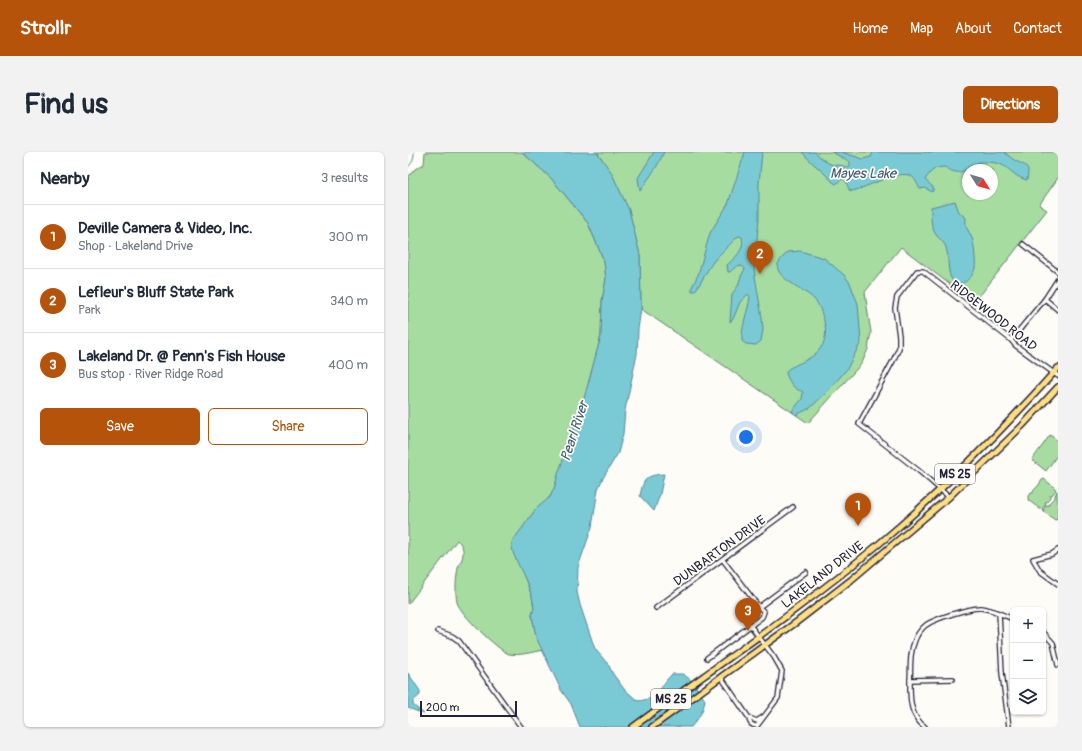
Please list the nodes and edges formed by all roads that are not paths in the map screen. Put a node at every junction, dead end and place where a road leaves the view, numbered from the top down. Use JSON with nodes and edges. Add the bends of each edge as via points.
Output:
{"nodes":[{"id":1,"x":1023,"y":244,"type":"dead end"},
{"id":2,"x":1058,"y":272,"type":"edge"},
{"id":3,"x":1058,"y":279,"type":"edge"},
{"id":4,"x":1045,"y":299,"type":"junction"},
{"id":5,"x":1058,"y":310,"type":"edge"},
{"id":6,"x":1011,"y":340,"type":"junction"},
{"id":7,"x":1058,"y":368,"type":"edge"},
{"id":8,"x":1056,"y":374,"type":"edge"},
{"id":9,"x":1058,"y":386,"type":"edge"},
{"id":10,"x":1058,"y":392,"type":"edge"},
{"id":11,"x":1048,"y":398,"type":"junction"},
{"id":12,"x":939,"y":490,"type":"junction"},
{"id":13,"x":949,"y":497,"type":"junction"},
{"id":14,"x":793,"y":507,"type":"dead end"},
{"id":15,"x":1058,"y":550,"type":"edge"},
{"id":16,"x":723,"y":560,"type":"junction"},
{"id":17,"x":806,"y":572,"type":"dead end"},
{"id":18,"x":1058,"y":584,"type":"edge"},
{"id":19,"x":759,"y":606,"type":"junction"},
{"id":20,"x":656,"y":608,"type":"dead end"},
{"id":21,"x":999,"y":614,"type":"junction"},
{"id":22,"x":1010,"y":618,"type":"edge"},
{"id":23,"x":750,"y":625,"type":"junction"},
{"id":24,"x":438,"y":631,"type":"dead end"},
{"id":25,"x":1046,"y":635,"type":"edge"},
{"id":26,"x":757,"y":636,"type":"junction"},
{"id":27,"x":765,"y":644,"type":"junction"},
{"id":28,"x":706,"y":658,"type":"dead end"},
{"id":29,"x":1058,"y":664,"type":"edge"},
{"id":30,"x":721,"y":677,"type":"junction"},
{"id":31,"x":953,"y":679,"type":"dead end"},
{"id":32,"x":910,"y":680,"type":"junction"},
{"id":33,"x":521,"y":727,"type":"edge"},
{"id":34,"x":633,"y":727,"type":"edge"},
{"id":35,"x":652,"y":727,"type":"edge"},
{"id":36,"x":925,"y":727,"type":"edge"},
{"id":37,"x":1009,"y":727,"type":"edge"}],
"edges":[{"from":1,"to":2,"type":"street"},
{"from":3,"to":4,"type":"street"},
{"from":4,"to":5,"type":"street"},
{"from":4,"to":6,"type":"street"},
{"from":6,"to":8,"type":"street","name":"RIDGEWOOD ROAD"},
{"from":6,"to":12,"type":"street","name":"RIDGEWOOD ROAD","via":[[923,272],[917,271],[897,296],[895,308],[900,336],[899,348],[858,424]]},
{"from":7,"to":8,"type":"highway","name":"LAKELAND DRIVE","number":"MS 25"},
{"from":8,"to":12,"type":"highway","name":"LAKELAND DRIVE","number":"MS 25"},
{"from":9,"to":11,"type":"highway","name":"LAKELAND DRIVE","number":"MS 25"},
{"from":10,"to":11,"type":"highway"},
{"from":11,"to":13,"type":"highway","name":"LAKELAND DRIVE","number":"MS 25"},
{"from":12,"to":13,"type":"street"},
{"from":12,"to":26,"type":"highway","name":"LAKELAND DRIVE","number":"MS 25","via":[[844,572]]},
{"from":13,"to":27,"type":"highway","name":"LAKELAND DRIVE","number":"MS 25","via":[[851,580]]},
{"from":14,"to":16,"type":"street","name":"DUNBARTON DRIVE"},
{"from":15,"to":18,"type":"street","via":[[1033,559],[1040,571]]},
{"from":16,"to":19,"type":"street"},
{"from":16,"to":20,"type":"street","name":"DUNBARTON DRIVE"},
{"from":17,"to":19,"type":"street"},
{"from":19,"to":23,"type":"street","via":[[764,612],[762,617]]},
{"from":21,"to":22,"type":"street"},
{"from":21,"to":32,"type":"street","via":[[982,608],[972,609],[926,625],[915,640],[912,650]]},
{"from":21,"to":37,"type":"street","via":[[1002,673]]},
{"from":23,"to":26,"type":"street"},
{"from":23,"to":28,"type":"street"},
{"from":24,"to":33,"type":"street","via":[[459,641]]},
{"from":25,"to":29,"type":"street","via":[[1053,643]]},
{"from":26,"to":27,"type":"street"},
{"from":26,"to":34,"type":"highway","name":"LAKELAND DRIVE","number":"MS 25"},
{"from":27,"to":30,"type":"highway","name":"LAKELAND DRIVE","number":"MS 25"},
{"from":27,"to":30,"type":"street","via":[[782,671],[778,698],[757,726],[752,725]]},
{"from":30,"to":35,"type":"highway","name":"LAKELAND DRIVE","number":"MS 25"},
{"from":31,"to":32,"type":"street"},
{"from":32,"to":36,"type":"street","via":[[911,708],[914,717]]}]}
